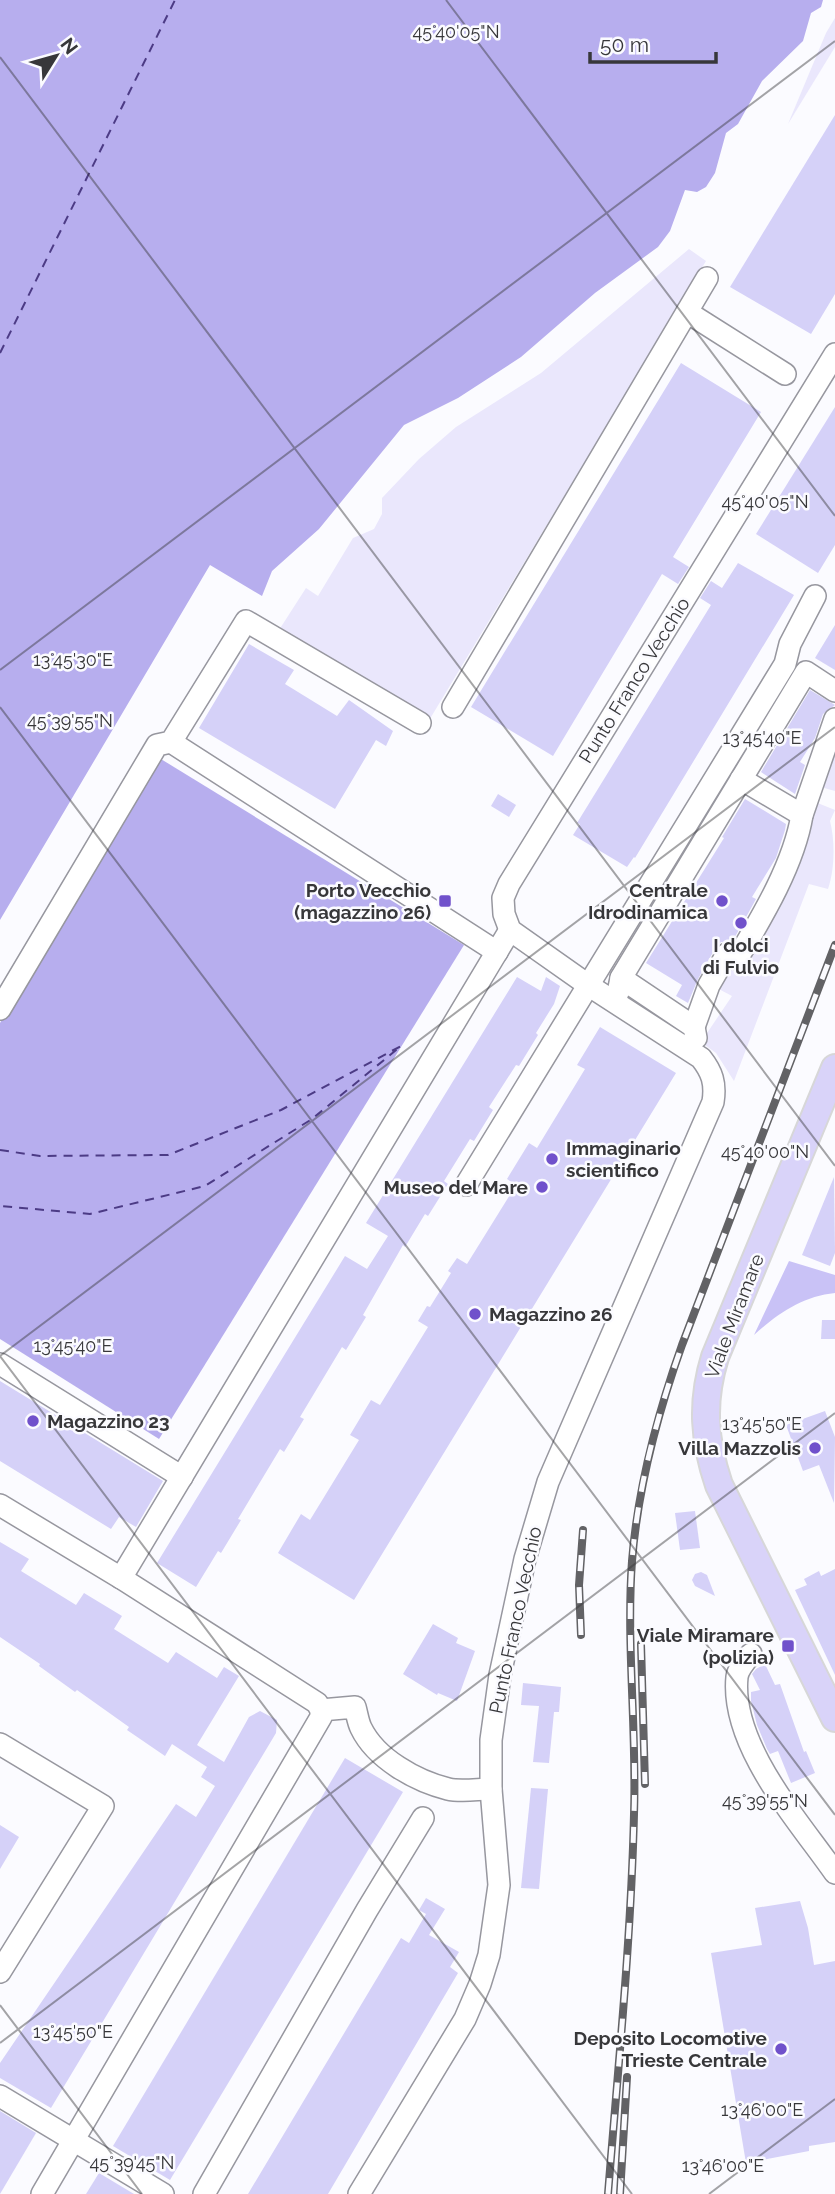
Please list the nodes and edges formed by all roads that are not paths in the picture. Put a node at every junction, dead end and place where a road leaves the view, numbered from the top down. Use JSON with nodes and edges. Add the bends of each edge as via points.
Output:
{"nodes":[{"id":1,"x":707,"y":278,"type":"dead end"},
{"id":2,"x":687,"y":312,"type":"junction"},
{"id":3,"x":835,"y":354,"type":"edge"},
{"id":4,"x":785,"y":374,"type":"dead end"},
{"id":5,"x":815,"y":596,"type":"dead end"},
{"id":6,"x":835,"y":691,"type":"edge"},
{"id":7,"x":453,"y":707,"type":"dead end"},
{"id":8,"x":835,"y":719,"type":"edge"},
{"id":9,"x":420,"y":723,"type":"dead end"},
{"id":10,"x":171,"y":742,"type":"junction"},
{"id":11,"x":741,"y":779,"type":"junction"},
{"id":12,"x":802,"y":815,"type":"junction"},
{"id":13,"x":510,"y":930,"type":"junction"},
{"id":14,"x":497,"y":952,"type":"junction"},
{"id":15,"x":588,"y":985,"type":"junction"},
{"id":16,"x":0,"y":1009,"type":"edge"},
{"id":17,"x":835,"y":1068,"type":"edge"},
{"id":18,"x":466,"y":1185,"type":"dead end"},
{"id":19,"x":0,"y":1364,"type":"edge"},
{"id":20,"x":182,"y":1477,"type":"junction"},
{"id":21,"x":0,"y":1505,"type":"edge"},
{"id":22,"x":121,"y":1578,"type":"junction"},
{"id":23,"x":751,"y":1654,"type":"dead end"},
{"id":24,"x":321,"y":1710,"type":"junction"},
{"id":25,"x":835,"y":1718,"type":"edge"},
{"id":26,"x":0,"y":1744,"type":"edge"},
{"id":27,"x":491,"y":1789,"type":"junction"},
{"id":28,"x":423,"y":1818,"type":"dead end"},
{"id":29,"x":835,"y":1873,"type":"edge"},
{"id":30,"x":0,"y":1972,"type":"edge"},
{"id":31,"x":0,"y":2096,"type":"edge"},
{"id":32,"x":73,"y":2141,"type":"junction"},
{"id":33,"x":42,"y":2194,"type":"edge"},
{"id":34,"x":163,"y":2194,"type":"edge"},
{"id":35,"x":204,"y":2194,"type":"edge"},
{"id":36,"x":359,"y":2194,"type":"edge"}],
"edges":[{"from":1,"to":2,"type":"street"},
{"from":2,"to":4,"type":"street"},
{"from":2,"to":7,"type":"street"},
{"from":3,"to":13,"type":"street","name":"Punto Franco Vecchio","via":[[509,884],[503,898]]},
{"from":5,"to":15,"type":"street","via":[[785,664]]},
{"from":6,"to":11,"type":"street","via":[[806,672]]},
{"from":8,"to":12,"type":"street"},
{"from":9,"to":10,"type":"street","via":[[246,621]]},
{"from":10,"to":14,"type":"street"},
{"from":10,"to":16,"type":"street","via":[[157,745]]},
{"from":11,"to":12,"type":"street"},
{"from":11,"to":12,"type":"street","via":[[619,986],[696,1037],[709,985],[727,954],[737,960],[769,905]]},
{"from":13,"to":14,"type":"street"},
{"from":13,"to":15,"type":"street","name":"Punto Franco Vecchio"},
{"from":14,"to":20,"type":"street"},
{"from":15,"to":18,"type":"street"},
{"from":15,"to":27,"type":"street","name":"Punto Franco Vecchio","via":[[701,1058],[711,1071],[715,1092],[548,1482],[525,1559],[500,1675],[491,1740]]},
{"from":17,"to":25,"type":"main road","name":"Viale Miramare","via":[[715,1357],[705,1413],[707,1448],[719,1485]]},
{"from":19,"to":20,"type":"street"},
{"from":20,"to":22,"type":"street"},
{"from":21,"to":22,"type":"street"},
{"from":22,"to":24,"type":"street","via":[[317,1703]]},
{"from":23,"to":29,"type":"street","via":[[737,1674],[746,1736],[769,1782]]},
{"from":24,"to":27,"type":"street","via":[[355,1707],[372,1744],[414,1776],[450,1790]]},
{"from":24,"to":32,"type":"street","via":[[307,1743]]},
{"from":26,"to":30,"type":"street","via":[[103,1805]]},
{"from":27,"to":36,"type":"street","name":"Punto Franco Vecchio","via":[[499,1885],[480,1984],[465,2019]]},
{"from":28,"to":35,"type":"street"},
{"from":31,"to":32,"type":"street"},
{"from":32,"to":33,"type":"street"},
{"from":32,"to":34,"type":"street"}]}
